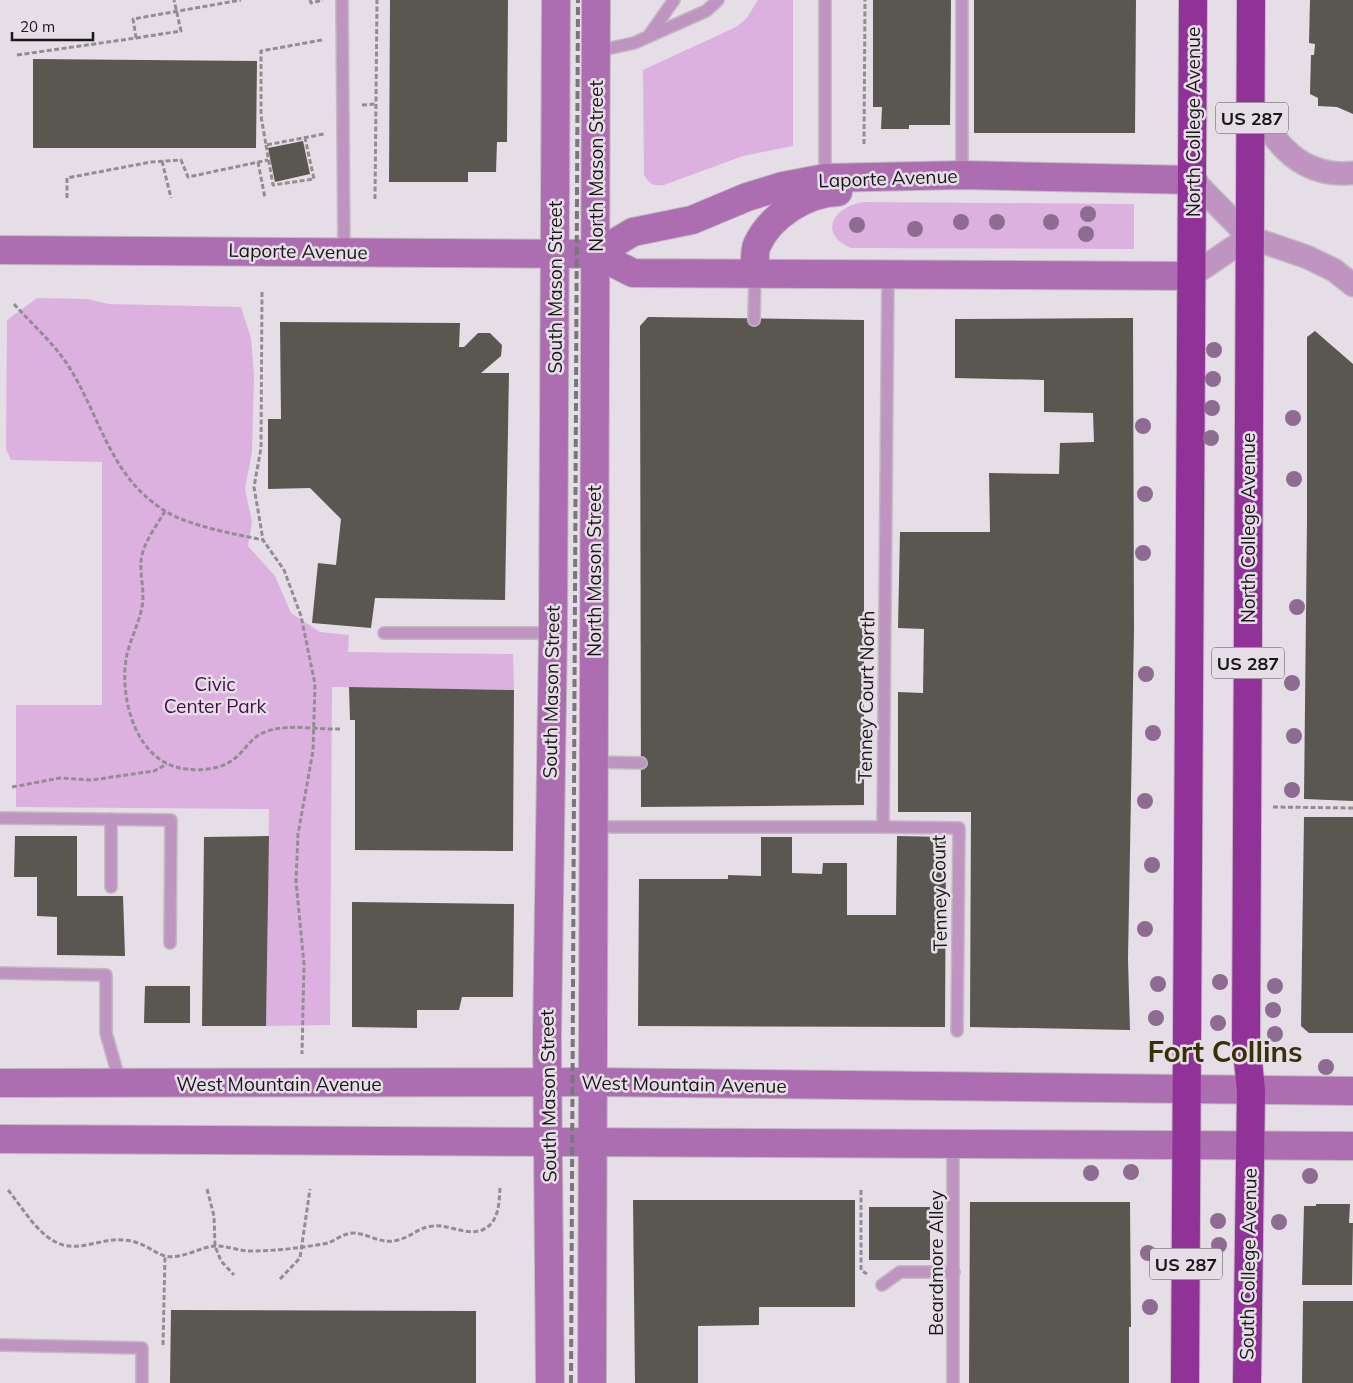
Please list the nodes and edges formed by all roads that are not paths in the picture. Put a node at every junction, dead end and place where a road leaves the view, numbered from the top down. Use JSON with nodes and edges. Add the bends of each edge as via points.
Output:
{"nodes":[{"id":1,"x":342,"y":0,"type":"edge"},
{"id":2,"x":556,"y":0,"type":"edge"},
{"id":3,"x":596,"y":0,"type":"edge"},
{"id":4,"x":674,"y":0,"type":"edge"},
{"id":5,"x":718,"y":0,"type":"edge"},
{"id":6,"x":825,"y":0,"type":"edge"},
{"id":7,"x":962,"y":0,"type":"edge"},
{"id":8,"x":1193,"y":0,"type":"edge"},
{"id":9,"x":1251,"y":0,"type":"edge"},
{"id":10,"x":649,"y":36,"type":"junction"},
{"id":11,"x":595,"y":52,"type":"junction"},
{"id":12,"x":1252,"y":103,"type":"junction"},
{"id":13,"x":1353,"y":173,"type":"edge"},
{"id":14,"x":962,"y":176,"type":"junction"},
{"id":15,"x":825,"y":178,"type":"junction"},
{"id":16,"x":1193,"y":180,"type":"junction"},
{"id":17,"x":1249,"y":237,"type":"junction"},
{"id":18,"x":0,"y":250,"type":"edge"},
{"id":19,"x":344,"y":251,"type":"junction"},
{"id":20,"x":555,"y":254,"type":"junction"},
{"id":21,"x":596,"y":254,"type":"junction"},
{"id":22,"x":754,"y":272,"type":"junction"},
{"id":23,"x":888,"y":274,"type":"junction"},
{"id":24,"x":1191,"y":276,"type":"junction"},
{"id":25,"x":1353,"y":284,"type":"edge"},
{"id":26,"x":754,"y":320,"type":"dead end"},
{"id":27,"x":384,"y":633,"type":"dead end"},
{"id":28,"x":553,"y":633,"type":"junction"},
{"id":29,"x":592,"y":762,"type":"junction"},
{"id":30,"x":641,"y":763,"type":"dead end"},
{"id":31,"x":0,"y":818,"type":"edge"},
{"id":32,"x":110,"y":819,"type":"junction"},
{"id":33,"x":592,"y":827,"type":"junction"},
{"id":34,"x":883,"y":827,"type":"junction"},
{"id":35,"x":110,"y":886,"type":"dead end"},
{"id":36,"x":170,"y":943,"type":"dead end"},
{"id":37,"x":0,"y":973,"type":"edge"},
{"id":38,"x":957,"y":1031,"type":"dead end"},
{"id":39,"x":592,"y":1082,"type":"junction"},
{"id":40,"x":0,"y":1083,"type":"edge"},
{"id":41,"x":120,"y":1083,"type":"junction"},
{"id":42,"x":548,"y":1083,"type":"junction"},
{"id":43,"x":1187,"y":1090,"type":"junction"},
{"id":44,"x":1251,"y":1090,"type":"junction"},
{"id":45,"x":1353,"y":1091,"type":"edge"},
{"id":46,"x":0,"y":1139,"type":"edge"},
{"id":47,"x":549,"y":1141,"type":"junction"},
{"id":48,"x":592,"y":1141,"type":"junction"},
{"id":49,"x":953,"y":1143,"type":"junction"},
{"id":50,"x":1187,"y":1144,"type":"junction"},
{"id":51,"x":1250,"y":1145,"type":"junction"},
{"id":52,"x":1353,"y":1146,"type":"edge"},
{"id":53,"x":954,"y":1272,"type":"junction"},
{"id":54,"x":882,"y":1285,"type":"road end"},
{"id":55,"x":0,"y":1345,"type":"edge"},
{"id":56,"x":142,"y":1383,"type":"edge"},
{"id":57,"x":550,"y":1383,"type":"edge"},
{"id":58,"x":592,"y":1383,"type":"edge"},
{"id":59,"x":953,"y":1383,"type":"edge"},
{"id":60,"x":1185,"y":1383,"type":"edge"},
{"id":61,"x":1247,"y":1383,"type":"edge"}],
"edges":[{"from":1,"to":19,"type":"lane"},
{"from":2,"to":20,"type":"street","name":"South Mason Street"},
{"from":3,"to":11,"type":"street","name":"North Mason Street"},
{"from":4,"to":10,"type":"lane"},
{"from":5,"to":10,"type":"lane","via":[[706,11]]},
{"from":6,"to":15,"type":"lane"},
{"from":7,"to":14,"type":"lane"},
{"from":8,"to":16,"type":"highway","name":"North College Avenue","number":"US 287"},
{"from":9,"to":12,"type":"highway","name":"North College Avenue","number":"US 287"},
{"from":10,"to":11,"type":"lane"},
{"from":11,"to":21,"type":"street","name":"North Mason Street"},
{"from":12,"to":13,"type":"street","via":[[1271,136],[1301,163],[1323,171]]},
{"from":12,"to":17,"type":"highway","name":"North College Avenue","number":"US 287"},
{"from":14,"to":15,"type":"street","name":"Laporte Avenue"},
{"from":14,"to":16,"type":"street","name":"Laporte Avenue"},
{"from":14,"to":22,"type":"street","via":[[923,189],[826,193],[797,204],[771,224],[756,246]]},
{"from":15,"to":21,"type":"street","name":"Laporte Avenue","via":[[747,197],[692,220],[633,232]]},
{"from":16,"to":17,"type":"street"},
{"from":16,"to":24,"type":"highway","name":"North College Avenue","number":"US 287"},
{"from":17,"to":24,"type":"street"},
{"from":17,"to":25,"type":"street","via":[[1307,257]]},
{"from":17,"to":44,"type":"highway","name":"North College Avenue","number":"US 287","via":[[1246,1042]]},
{"from":18,"to":19,"type":"street","name":"Laporte Avenue"},
{"from":19,"to":20,"type":"street","name":"Laporte Avenue"},
{"from":20,"to":21,"type":"street","name":"Laporte Avenue"},
{"from":20,"to":28,"type":"street","name":"South Mason Street"},
{"from":21,"to":22,"type":"street","name":"Laporte Avenue","via":[[633,273]]},
{"from":21,"to":29,"type":"street","name":"North Mason Street"},
{"from":22,"to":23,"type":"street","name":"Laporte Avenue"},
{"from":22,"to":26,"type":"lane"},
{"from":23,"to":24,"type":"street","name":"Laporte Avenue"},
{"from":23,"to":34,"type":"lane","name":"Tenney Court North"},
{"from":24,"to":43,"type":"highway","name":"North College Avenue","number":"US 287"},
{"from":27,"to":28,"type":"lane"},
{"from":28,"to":42,"type":"street","name":"South Mason Street"},
{"from":29,"to":30,"type":"lane"},
{"from":29,"to":33,"type":"street","name":"North Mason Street"},
{"from":31,"to":32,"type":"lane"},
{"from":32,"to":35,"type":"lane"},
{"from":32,"to":36,"type":"lane","via":[[171,820]]},
{"from":33,"to":34,"type":"lane"},
{"from":33,"to":39,"type":"street","name":"North Mason Street"},
{"from":34,"to":38,"type":"lane","name":"Tenney Court","via":[[959,828]]},
{"from":37,"to":41,"type":"lane","via":[[106,975],[106,1033]]},
{"from":39,"to":42,"type":"street","name":"West Mountain Avenue"},
{"from":39,"to":43,"type":"street","name":"West Mountain Avenue"},
{"from":39,"to":48,"type":"street","name":"North Mason Street"},
{"from":40,"to":41,"type":"street","name":"West Mountain Avenue"},
{"from":41,"to":42,"type":"street","name":"West Mountain Avenue"},
{"from":42,"to":47,"type":"street","name":"South Mason Street"},
{"from":43,"to":44,"type":"street","name":"West Mountain Avenue"},
{"from":43,"to":50,"type":"highway","name":"North College Avenue","number":"US 287"},
{"from":44,"to":45,"type":"street","name":"West Mountain Avenue"},
{"from":44,"to":51,"type":"highway","name":"North College Avenue","number":"US 287"},
{"from":46,"to":47,"type":"street"},
{"from":47,"to":48,"type":"street"},
{"from":47,"to":57,"type":"street","name":"South Mason Street"},
{"from":48,"to":49,"type":"street"},
{"from":48,"to":58,"type":"street"},
{"from":49,"to":50,"type":"street"},
{"from":49,"to":53,"type":"lane","name":"Beardmore Alley"},
{"from":50,"to":51,"type":"street"},
{"from":50,"to":60,"type":"highway","number":"US 287"},
{"from":51,"to":52,"type":"street"},
{"from":51,"to":61,"type":"highway","name":"South College Avenue","number":"US 287"},
{"from":53,"to":54,"type":"lane","via":[[900,1272]]},
{"from":53,"to":59,"type":"lane","name":"Beardmore Alley"},
{"from":55,"to":56,"type":"lane","via":[[142,1348]]}]}
